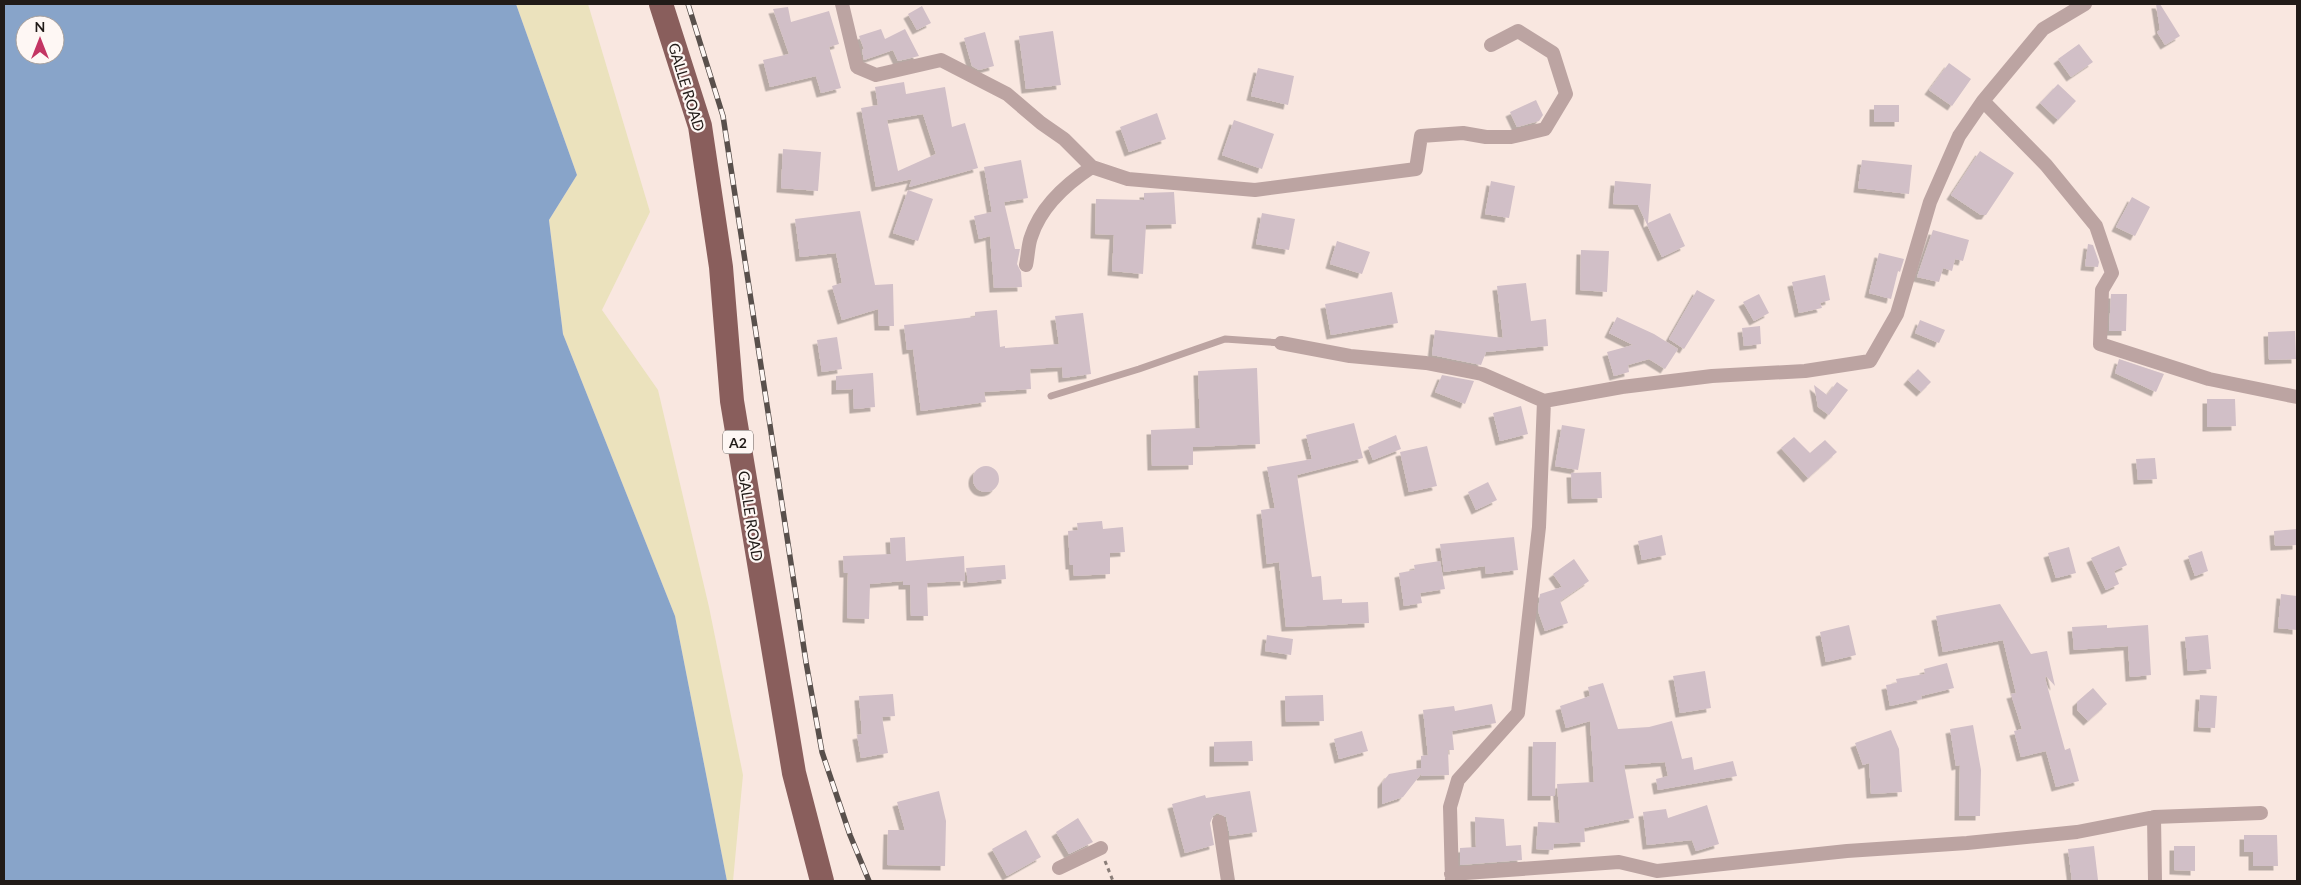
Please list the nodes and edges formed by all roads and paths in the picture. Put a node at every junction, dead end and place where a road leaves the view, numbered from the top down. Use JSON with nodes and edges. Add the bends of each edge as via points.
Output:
{"nodes":[{"id":1,"x":661,"y":4,"type":"edge"},
{"id":2,"x":842,"y":4,"type":"edge"},
{"id":3,"x":2085,"y":4,"type":"edge"},
{"id":4,"x":1491,"y":46,"type":"dead end"},
{"id":5,"x":1983,"y":101,"type":"junction"},
{"id":6,"x":1092,"y":166,"type":"junction"},
{"id":7,"x":1026,"y":264,"type":"dead end"},
{"id":8,"x":1281,"y":343,"type":"joint"},
{"id":9,"x":1051,"y":396,"type":"dead end"},
{"id":10,"x":2297,"y":396,"type":"edge"},
{"id":11,"x":1544,"y":401,"type":"junction"},
{"id":12,"x":2261,"y":813,"type":"dead end"},
{"id":13,"x":2154,"y":817,"type":"junction"},
{"id":14,"x":1219,"y":822,"type":"dead end"},
{"id":15,"x":1101,"y":848,"type":"joint"},
{"id":16,"x":1059,"y":868,"type":"dead end"},
{"id":17,"x":1452,"y":877,"type":"edge"},
{"id":18,"x":822,"y":881,"type":"edge"},
{"id":19,"x":1113,"y":881,"type":"edge"},
{"id":20,"x":1228,"y":881,"type":"edge"},
{"id":21,"x":2155,"y":881,"type":"edge"}],
"edges":[{"from":1,"to":18,"type":"highway","name":"GALLE ROAD","number":"A2","via":[[700,126],[721,267],[732,401],[794,773]]},
{"from":2,"to":6,"type":"street","via":[[857,67],[876,75],[941,60],[1008,94]]},
{"from":3,"to":5,"type":"street","via":[[2043,29]]},
{"from":4,"to":6,"type":"street","via":[[1518,31],[1553,53],[1566,94],[1545,129],[1511,137],[1463,133],[1421,136],[1416,169],[1255,190],[1128,179]]},
{"from":5,"to":10,"type":"street","via":[[2046,165],[2096,226],[2112,273],[2102,290],[2100,344],[2209,379]]},
{"from":5,"to":11,"type":"street","via":[[1959,136],[1930,202],[1897,314],[1870,361],[1804,371],[1712,376],[1622,387]]},
{"from":6,"to":7,"type":"street","via":[[1068,183],[1042,214],[1030,238]]},
{"from":8,"to":9,"type":"lane","via":[[1225,339]]},
{"from":8,"to":11,"type":"street","via":[[1482,374]]},
{"from":11,"to":17,"type":"street","via":[[1539,527],[1518,713],[1458,780],[1450,807]]},
{"from":12,"to":13,"type":"street"},
{"from":13,"to":17,"type":"street","via":[[2077,832],[1657,871],[1619,862]]},
{"from":13,"to":21,"type":"street"},
{"from":14,"to":20,"type":"street"},
{"from":15,"to":16,"type":"street"},
{"from":15,"to":19,"type":"path"}]}
